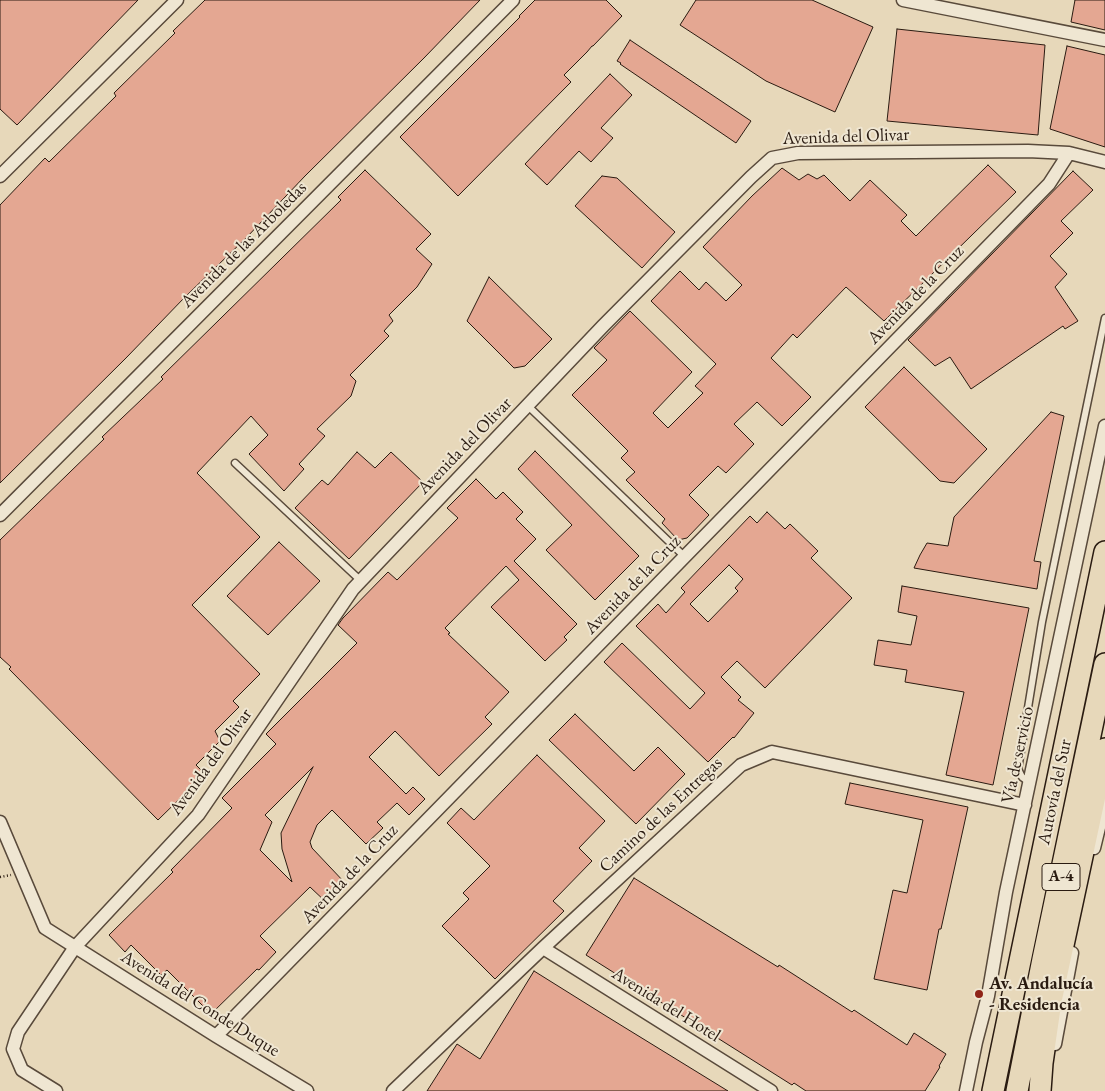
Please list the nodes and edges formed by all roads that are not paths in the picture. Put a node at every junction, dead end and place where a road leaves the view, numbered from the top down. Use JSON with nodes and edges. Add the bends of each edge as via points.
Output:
{"nodes":[{"id":1,"x":177,"y":0,"type":"edge"},
{"id":2,"x":512,"y":0,"type":"edge"},
{"id":3,"x":902,"y":0,"type":"edge"},
{"id":4,"x":1105,"y":40,"type":"edge"},
{"id":5,"x":1069,"y":153,"type":"junction"},
{"id":6,"x":1105,"y":162,"type":"edge"},
{"id":7,"x":0,"y":176,"type":"edge"},
{"id":8,"x":1105,"y":318,"type":"edge"},
{"id":9,"x":528,"y":406,"type":"junction"},
{"id":10,"x":1105,"y":426,"type":"edge"},
{"id":11,"x":235,"y":463,"type":"dead end"},
{"id":12,"x":0,"y":515,"type":"edge"},
{"id":13,"x":1105,"y":552,"type":"edge"},
{"id":14,"x":685,"y":557,"type":"junction"},
{"id":15,"x":360,"y":580,"type":"junction"},
{"id":16,"x":1105,"y":664,"type":"edge"},
{"id":17,"x":1105,"y":749,"type":"edge"},
{"id":18,"x":1030,"y":783,"type":"junction"},
{"id":19,"x":1105,"y":803,"type":"edge"},
{"id":20,"x":1025,"y":805,"type":"junction"},
{"id":21,"x":0,"y":822,"type":"edge"},
{"id":22,"x":75,"y":947,"type":"junction"},
{"id":23,"x":543,"y":948,"type":"junction"},
{"id":24,"x":216,"y":1036,"type":"junction"},
{"id":25,"x":56,"y":1091,"type":"edge"},
{"id":26,"x":307,"y":1091,"type":"edge"},
{"id":27,"x":393,"y":1091,"type":"edge"},
{"id":28,"x":771,"y":1091,"type":"edge"},
{"id":29,"x":966,"y":1091,"type":"edge"},
{"id":30,"x":993,"y":1091,"type":"edge"},
{"id":31,"x":1017,"y":1091,"type":"edge"},
{"id":32,"x":1040,"y":1091,"type":"edge"},
{"id":33,"x":1046,"y":1091,"type":"edge"}],
"edges":[{"from":1,"to":7,"type":"street"},
{"from":2,"to":12,"type":"street","name":"Avenida de las Arboledas"},
{"from":3,"to":4,"type":"street"},
{"from":5,"to":6,"type":"street","name":"Avenida del Olivar"},
{"from":5,"to":9,"type":"street","name":"Avenida del Olivar","via":[[798,153],[772,158]]},
{"from":5,"to":14,"type":"street","name":"Avenida de la Cruz","via":[[1049,184]]},
{"from":8,"to":18,"type":"lane","via":[[1042,622],[1018,769]]},
{"from":9,"to":14,"type":"lane"},
{"from":9,"to":15,"type":"street","name":"Avenida del Olivar"},
{"from":10,"to":18,"type":"street","name":"Vía de servicio"},
{"from":11,"to":15,"type":"lane"},
{"from":13,"to":30,"type":"highway","name":"Autovía del Sur","number":"A-4"},
{"from":14,"to":24,"type":"street","name":"Avenida de la Cruz"},
{"from":15,"to":22,"type":"street","name":"Avenida del Olivar","via":[[198,815]]},
{"from":16,"to":31,"type":"highway","name":"Autovía del Sur","number":"A-4"},
{"from":17,"to":32,"type":"highway","via":[[1051,1000]]},
{"from":18,"to":20,"type":"street","name":"Vía de servicio"},
{"from":19,"to":33,"type":"street","via":[[1081,903]]},
{"from":20,"to":23,"type":"street","name":"Camino de las Entregas","via":[[772,752],[741,764]]},
{"from":20,"to":29,"type":"street","name":"Vía de servicio"},
{"from":21,"to":22,"type":"street","name":"Avenida del Conde Duque","via":[[45,928]]},
{"from":22,"to":24,"type":"street","name":"Avenida del Conde Duque"},
{"from":22,"to":25,"type":"street","name":"Avenida del Olivar","via":[[18,1032],[13,1049],[22,1070]]},
{"from":23,"to":27,"type":"street","name":"Camino de las Entregas"},
{"from":23,"to":28,"type":"street","name":"Avenida del Hotel"},
{"from":24,"to":26,"type":"street","name":"Avenida del Conde Duque"}]}
